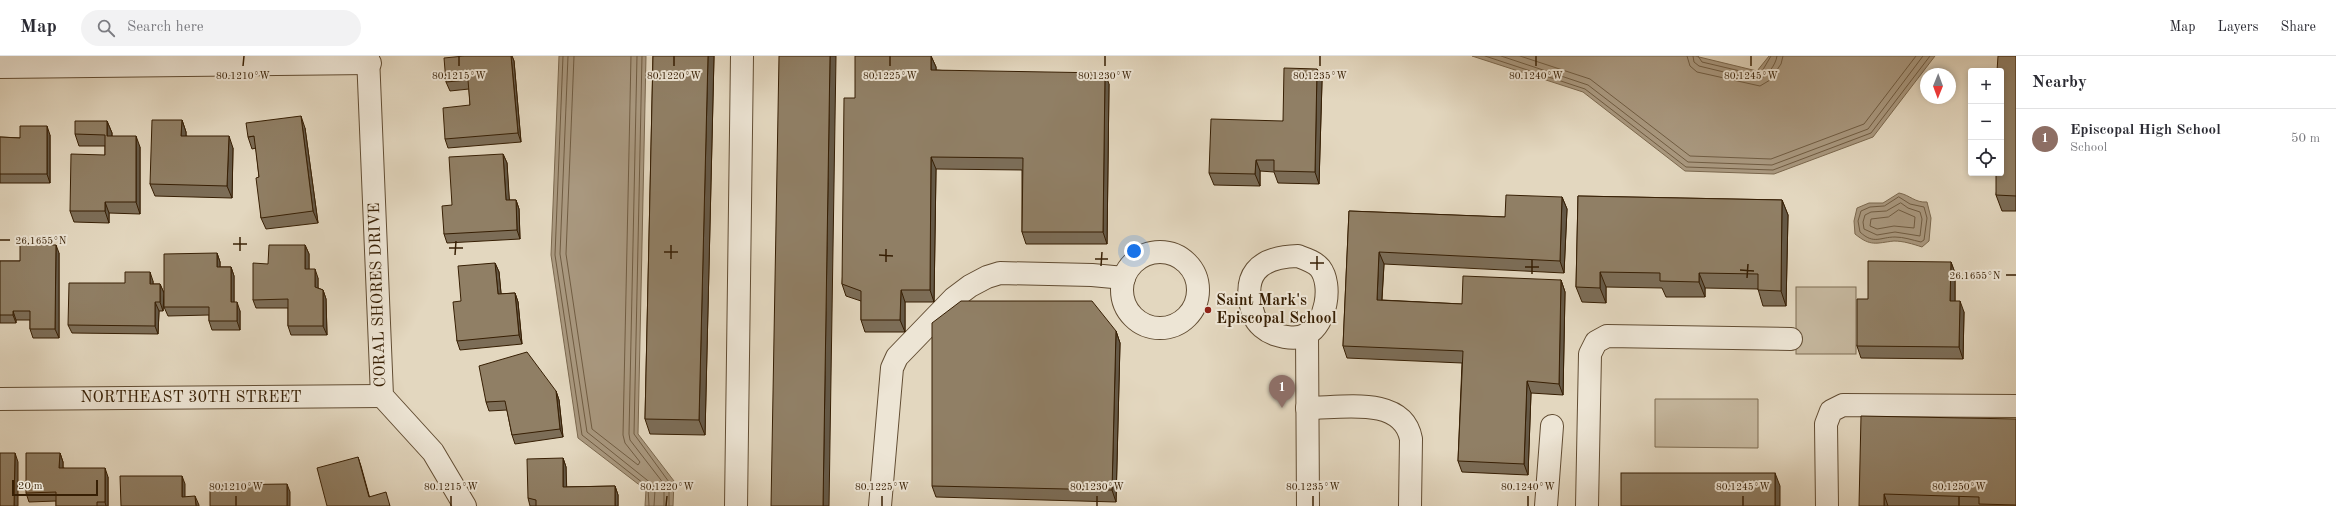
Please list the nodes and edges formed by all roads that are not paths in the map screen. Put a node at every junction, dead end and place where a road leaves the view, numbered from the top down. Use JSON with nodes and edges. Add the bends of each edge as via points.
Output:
{"nodes":[{"id":1,"x":742,"y":56,"type":"edge"},
{"id":2,"x":369,"y":59,"type":"edge"},
{"id":3,"x":0,"y":67,"type":"edge"},
{"id":4,"x":1124,"y":278,"type":"dead end"},
{"id":5,"x":1307,"y":334,"type":"dead end"},
{"id":6,"x":1791,"y":339,"type":"dead end"},
{"id":7,"x":382,"y":396,"type":"junction"},
{"id":8,"x":0,"y":399,"type":"edge"},
{"id":9,"x":2016,"y":406,"type":"edge"},
{"id":10,"x":1307,"y":408,"type":"junction"},
{"id":11,"x":1552,"y":426,"type":"dead end"},
{"id":12,"x":465,"y":506,"type":"edge"},
{"id":13,"x":736,"y":506,"type":"edge"},
{"id":14,"x":880,"y":506,"type":"edge"},
{"id":15,"x":1308,"y":506,"type":"edge"},
{"id":16,"x":1410,"y":506,"type":"edge"},
{"id":17,"x":1546,"y":506,"type":"edge"},
{"id":18,"x":1588,"y":506,"type":"edge"},
{"id":19,"x":1827,"y":506,"type":"edge"}],
"edges":[{"from":1,"to":13,"type":"street"},
{"from":2,"to":3,"type":"street"},
{"from":2,"to":7,"type":"street","name":"CORAL SHORES DRIVE"},
{"from":4,"to":14,"type":"street","via":[[1000,273],[970,286],[954,298],[897,357],[892,368]]},
{"from":5,"to":10,"type":"street"},
{"from":6,"to":18,"type":"street","via":[[1607,336],[1596,342],[1590,354]]},
{"from":7,"to":8,"type":"street","name":"NORTHEAST 30TH STREET"},
{"from":7,"to":12,"type":"street","name":"CORAL SHORES DRIVE","via":[[434,452]]},
{"from":9,"to":19,"type":"street","via":[[1843,405],[1831,411],[1826,424]]},
{"from":10,"to":15,"type":"street"},
{"from":10,"to":16,"type":"street","via":[[1378,407],[1398,415],[1409,429],[1411,439]]},
{"from":11,"to":17,"type":"street"}]}
